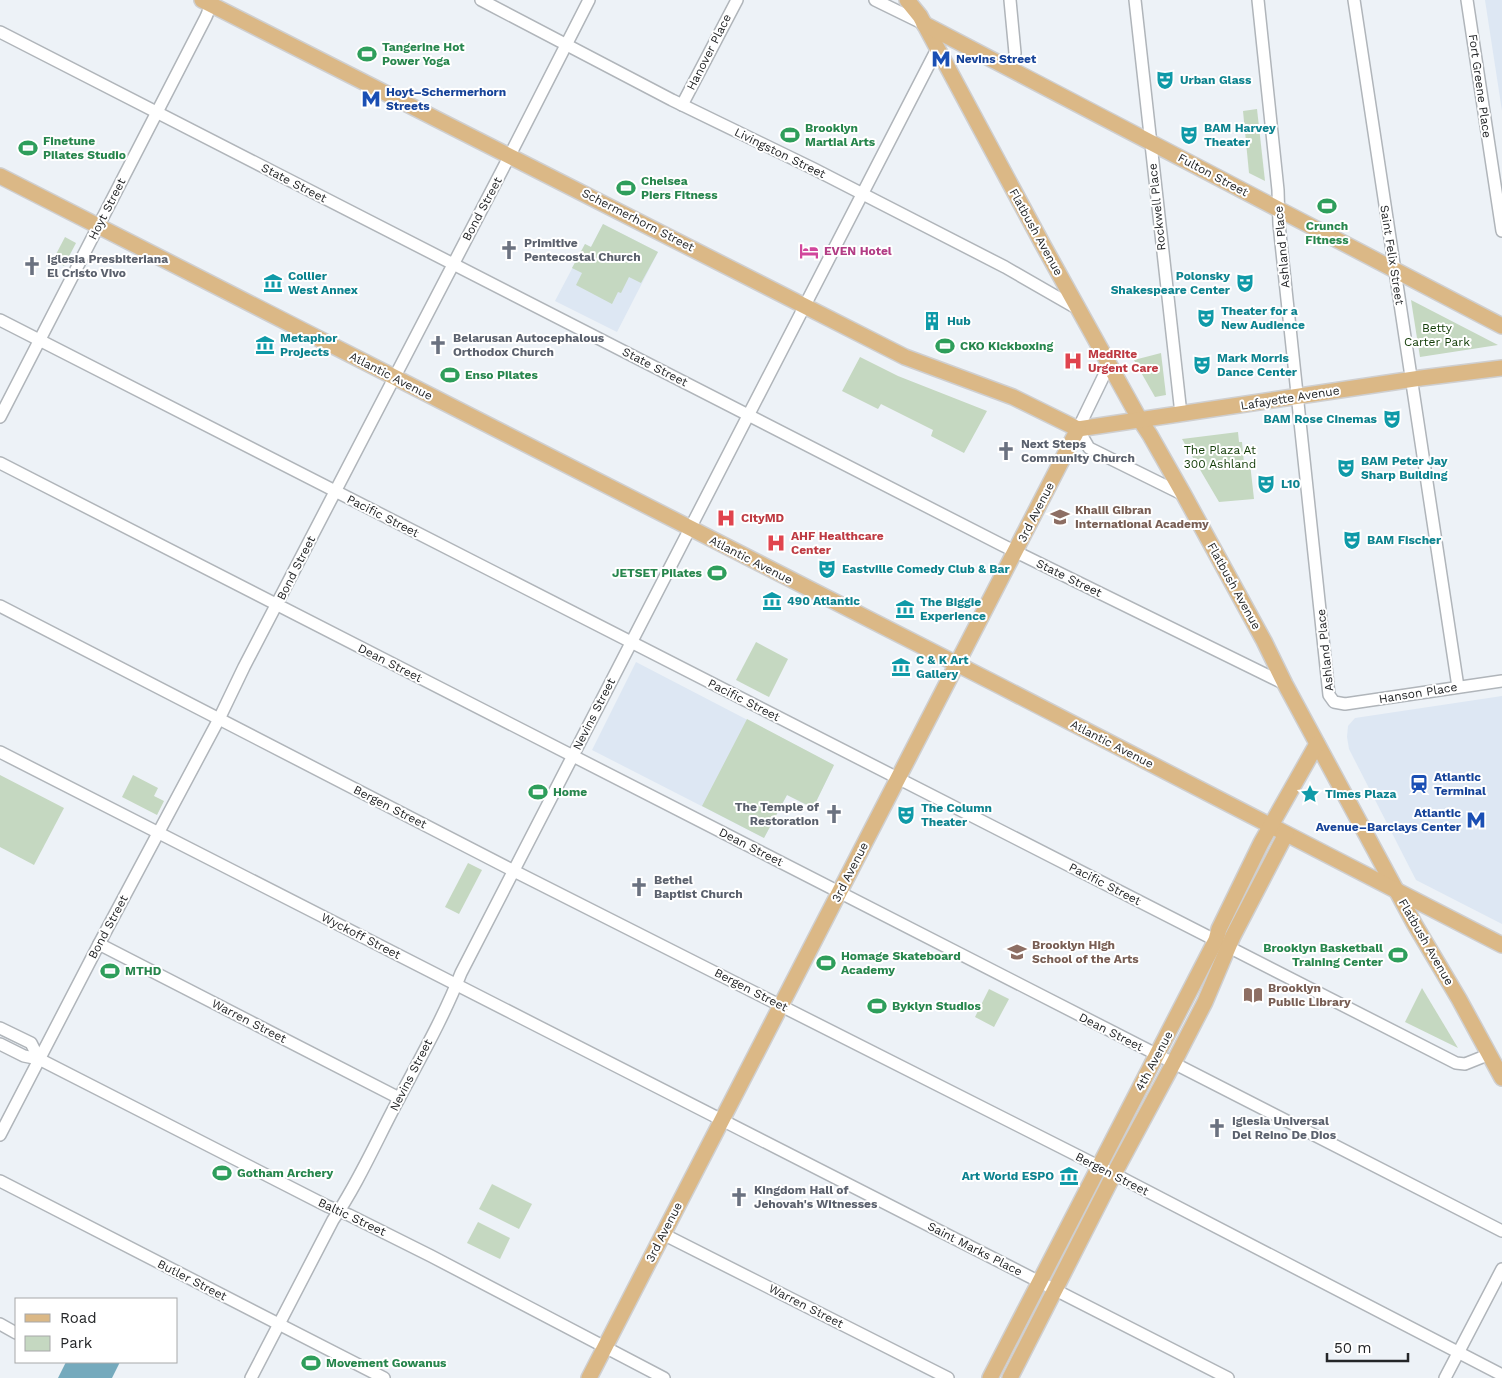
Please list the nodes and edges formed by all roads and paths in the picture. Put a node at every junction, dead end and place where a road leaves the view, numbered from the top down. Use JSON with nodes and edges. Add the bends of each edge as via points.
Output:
{"nodes":[{"id":1,"x":481,"y":0,"type":"edge"},
{"id":2,"x":589,"y":0,"type":"edge"},
{"id":3,"x":736,"y":0,"type":"edge"},
{"id":4,"x":875,"y":0,"type":"edge"},
{"id":5,"x":907,"y":0,"type":"edge"},
{"id":6,"x":920,"y":0,"type":"edge"},
{"id":7,"x":1010,"y":0,"type":"edge"},
{"id":8,"x":1135,"y":0,"type":"edge"},
{"id":9,"x":1258,"y":0,"type":"edge"},
{"id":10,"x":1354,"y":0,"type":"edge"},
{"id":11,"x":1467,"y":0,"type":"edge"},
{"id":12,"x":210,"y":2,"type":"edge"},
{"id":13,"x":922,"y":20,"type":"junction"},
{"id":14,"x":0,"y":32,"type":"edge"},
{"id":15,"x":565,"y":45,"type":"junction"},
{"id":16,"x":938,"y":50,"type":"junction"},
{"id":17,"x":1012,"y":69,"type":"junction"},
{"id":18,"x":682,"y":105,"type":"junction"},
{"id":19,"x":157,"y":113,"type":"junction"},
{"id":20,"x":1149,"y":141,"type":"junction"},
{"id":21,"x":510,"y":155,"type":"junction"},
{"id":22,"x":0,"y":176,"type":"edge"},
{"id":23,"x":862,"y":194,"type":"junction"},
{"id":24,"x":1278,"y":209,"type":"junction"},
{"id":25,"x":98,"y":226,"type":"junction"},
{"id":26,"x":1502,"y":232,"type":"edge"},
{"id":27,"x":452,"y":264,"type":"junction"},
{"id":28,"x":1394,"y":269,"type":"junction"},
{"id":29,"x":806,"y":306,"type":"junction"},
{"id":30,"x":1078,"y":309,"type":"junction"},
{"id":31,"x":0,"y":320,"type":"edge"},
{"id":32,"x":1502,"y":326,"type":"edge"},
{"id":33,"x":40,"y":340,"type":"junction"},
{"id":34,"x":1109,"y":364,"type":"junction"},
{"id":35,"x":1502,"y":368,"type":"edge"},
{"id":36,"x":394,"y":377,"type":"junction"},
{"id":37,"x":1412,"y":380,"type":"junction"},
{"id":38,"x":1297,"y":397,"type":"junction"},
{"id":39,"x":1181,"y":414,"type":"junction"},
{"id":40,"x":748,"y":415,"type":"junction"},
{"id":41,"x":0,"y":417,"type":"edge"},
{"id":42,"x":1140,"y":420,"type":"junction"},
{"id":43,"x":1078,"y":429,"type":"junction"},
{"id":44,"x":0,"y":464,"type":"edge"},
{"id":45,"x":335,"y":491,"type":"junction"},
{"id":46,"x":1184,"y":495,"type":"junction"},
{"id":47,"x":690,"y":529,"type":"junction"},
{"id":48,"x":1015,"y":551,"type":"junction"},
{"id":49,"x":277,"y":605,"type":"junction"},
{"id":50,"x":0,"y":606,"type":"edge"},
{"id":51,"x":631,"y":642,"type":"junction"},
{"id":52,"x":957,"y":665,"type":"junction"},
{"id":53,"x":1502,"y":681,"type":"edge"},
{"id":54,"x":1285,"y":684,"type":"junction"},
{"id":55,"x":1458,"y":687,"type":"junction"},
{"id":56,"x":1334,"y":702,"type":"joint"},
{"id":57,"x":219,"y":719,"type":"junction"},
{"id":58,"x":1317,"y":744,"type":"junction"},
{"id":59,"x":0,"y":752,"type":"edge"},
{"id":60,"x":572,"y":756,"type":"junction"},
{"id":61,"x":898,"y":779,"type":"junction"},
{"id":62,"x":1272,"y":826,"type":"junction"},
{"id":63,"x":158,"y":832,"type":"junction"},
{"id":64,"x":1286,"y":834,"type":"junction"},
{"id":65,"x":514,"y":871,"type":"junction"},
{"id":66,"x":1396,"y":891,"type":"junction"},
{"id":67,"x":840,"y":893,"type":"junction"},
{"id":68,"x":1222,"y":943,"type":"junction"},
{"id":69,"x":99,"y":944,"type":"junction"},
{"id":70,"x":1502,"y":944,"type":"edge"},
{"id":71,"x":456,"y":984,"type":"junction"},
{"id":72,"x":781,"y":1005,"type":"junction"},
{"id":73,"x":0,"y":1028,"type":"edge"},
{"id":74,"x":0,"y":1044,"type":"edge"},
{"id":75,"x":1490,"y":1054,"type":"junction"},
{"id":76,"x":1157,"y":1056,"type":"junction"},
{"id":77,"x":39,"y":1059,"type":"junction"},
{"id":78,"x":1173,"y":1064,"type":"junction"},
{"id":79,"x":1502,"y":1078,"type":"edge"},
{"id":80,"x":399,"y":1098,"type":"junction"},
{"id":81,"x":722,"y":1120,"type":"junction"},
{"id":82,"x":0,"y":1136,"type":"edge"},
{"id":83,"x":1098,"y":1167,"type":"junction"},
{"id":84,"x":1114,"y":1174,"type":"junction"},
{"id":85,"x":0,"y":1182,"type":"edge"},
{"id":86,"x":340,"y":1211,"type":"junction"},
{"id":87,"x":1502,"y":1231,"type":"edge"},
{"id":88,"x":663,"y":1234,"type":"junction"},
{"id":89,"x":1502,"y":1269,"type":"edge"},
{"id":90,"x":1040,"y":1282,"type":"junction"},
{"id":91,"x":1056,"y":1290,"type":"junction"},
{"id":92,"x":0,"y":1324,"type":"edge"},
{"id":93,"x":279,"y":1324,"type":"junction"},
{"id":94,"x":15,"y":1332,"type":"edge"},
{"id":95,"x":605,"y":1348,"type":"junction"},
{"id":96,"x":1458,"y":1353,"type":"junction"},
{"id":97,"x":1502,"y":1375,"type":"edge"},
{"id":98,"x":251,"y":1378,"type":"edge"},
{"id":99,"x":384,"y":1378,"type":"edge"},
{"id":100,"x":589,"y":1378,"type":"edge"},
{"id":101,"x":664,"y":1378,"type":"edge"},
{"id":102,"x":948,"y":1378,"type":"edge"},
{"id":103,"x":990,"y":1378,"type":"edge"},
{"id":104,"x":1010,"y":1378,"type":"edge"},
{"id":105,"x":1228,"y":1378,"type":"edge"},
{"id":106,"x":1445,"y":1378,"type":"edge"}],
"edges":[{"from":1,"to":15,"type":"street","name":"Livingston Street"},
{"from":2,"to":15,"type":"street","name":"Bond Street"},
{"from":3,"to":18,"type":"street","name":"Hanover Place"},
{"from":4,"to":13,"type":"street"},
{"from":5,"to":13,"type":"main road"},
{"from":6,"to":13,"type":"main road"},
{"from":7,"to":17,"type":"street","via":[[1015,53]]},
{"from":8,"to":20,"type":"street","name":"Rockwell Place"},
{"from":9,"to":24,"type":"street","name":"Ashland Place"},
{"from":10,"to":28,"type":"street","name":"Saint Felix Street"},
{"from":11,"to":26,"type":"street","name":"Fort Greene Place"},
{"from":12,"to":19,"type":"street","name":"Hoyt Street"},
{"from":12,"to":21,"type":"main road","name":"Schermerhorn Street"},
{"from":13,"to":16,"type":"main road","name":"Flatbush Avenue"},
{"from":13,"to":17,"type":"main road","name":"Fulton Street"},
{"from":14,"to":19,"type":"street","name":"State Street"},
{"from":15,"to":18,"type":"street","name":"Livingston Street"},
{"from":15,"to":21,"type":"street","name":"Bond Street"},
{"from":16,"to":23,"type":"street","name":"Nevins Street"},
{"from":16,"to":30,"type":"main road","name":"Flatbush Avenue"},
{"from":17,"to":20,"type":"main road","name":"Fulton Street"},
{"from":18,"to":23,"type":"street","name":"Livingston Street"},
{"from":19,"to":25,"type":"street","name":"Hoyt Street"},
{"from":19,"to":27,"type":"street","name":"State Street"},
{"from":20,"to":24,"type":"main road","name":"Fulton Street"},
{"from":20,"to":39,"type":"street","name":"Rockwell Place"},
{"from":21,"to":27,"type":"street","name":"Bond Street"},
{"from":21,"to":29,"type":"main road","name":"Schermerhorn Street"},
{"from":22,"to":25,"type":"main road","name":"Atlantic Avenue"},
{"from":23,"to":29,"type":"street","name":"Nevins Street"},
{"from":23,"to":30,"type":"street","name":"Livingston Street","via":[[1005,267]]},
{"from":24,"to":28,"type":"main road","name":"Fulton Street"},
{"from":24,"to":38,"type":"street","name":"Ashland Place"},
{"from":25,"to":33,"type":"street","name":"Hoyt Street"},
{"from":25,"to":36,"type":"main road","name":"Atlantic Avenue"},
{"from":27,"to":36,"type":"street","name":"Bond Street"},
{"from":27,"to":40,"type":"street","name":"State Street"},
{"from":28,"to":32,"type":"main road","name":"Fulton Street"},
{"from":28,"to":37,"type":"street","name":"Saint Felix Street"},
{"from":29,"to":40,"type":"street","name":"Nevins Street"},
{"from":29,"to":43,"type":"main road","name":"Schermerhorn Street","via":[[905,357],[1013,397]]},
{"from":30,"to":34,"type":"main road","name":"Flatbush Avenue"},
{"from":31,"to":33,"type":"street","name":"Pacific Street"},
{"from":33,"to":41,"type":"street","name":"Hoyt Street"},
{"from":33,"to":45,"type":"street","name":"Pacific Street"},
{"from":34,"to":42,"type":"main road","name":"Flatbush Avenue"},
{"from":34,"to":43,"type":"street","name":"3rd Avenue"},
{"from":35,"to":37,"type":"main road","name":"Lafayette Avenue"},
{"from":36,"to":45,"type":"street","name":"Bond Street"},
{"from":36,"to":47,"type":"main road","name":"Atlantic Avenue"},
{"from":37,"to":38,"type":"main road","name":"Lafayette Avenue"},
{"from":37,"to":55,"type":"street","name":"Saint Felix Street"},
{"from":38,"to":39,"type":"main road","name":"Lafayette Avenue"},
{"from":38,"to":56,"type":"street","name":"Ashland Place","via":[[1328,691]]},
{"from":39,"to":42,"type":"main road","name":"Lafayette Avenue"},
{"from":40,"to":47,"type":"street","name":"Nevins Street"},
{"from":40,"to":48,"type":"street","name":"State Street"},
{"from":42,"to":43,"type":"main road","name":"Lafayette Avenue"},
{"from":42,"to":46,"type":"main road","name":"Flatbush Avenue"},
{"from":43,"to":46,"type":"street","via":[[1089,448]]},
{"from":43,"to":48,"type":"main road","name":"3rd Avenue"},
{"from":44,"to":49,"type":"street","name":"Dean Street"},
{"from":45,"to":49,"type":"street","name":"Bond Street"},
{"from":45,"to":51,"type":"street","name":"Pacific Street"},
{"from":46,"to":54,"type":"main road","name":"Flatbush Avenue"},
{"from":47,"to":51,"type":"street","name":"Nevins Street"},
{"from":47,"to":52,"type":"main road","name":"Atlantic Avenue"},
{"from":48,"to":52,"type":"main road","name":"3rd Avenue"},
{"from":48,"to":54,"type":"street","name":"State Street"},
{"from":49,"to":57,"type":"street","name":"Bond Street"},
{"from":49,"to":60,"type":"street","name":"Dean Street"},
{"from":50,"to":57,"type":"street","name":"Bergen Street"},
{"from":51,"to":60,"type":"street","name":"Nevins Street"},
{"from":51,"to":61,"type":"street","name":"Pacific Street"},
{"from":52,"to":61,"type":"main road","name":"3rd Avenue"},
{"from":52,"to":62,"type":"main road","name":"Atlantic Avenue"},
{"from":53,"to":55,"type":"street","name":"Hanson Place"},
{"from":54,"to":58,"type":"main road","name":"Flatbush Avenue"},
{"from":55,"to":56,"type":"street","name":"Hanson Place","via":[[1353,703]]},
{"from":57,"to":63,"type":"street","name":"Bond Street"},
{"from":57,"to":65,"type":"street","name":"Bergen Street"},
{"from":58,"to":62,"type":"main road","name":"4th Avenue"},
{"from":58,"to":66,"type":"main road","name":"Flatbush Avenue"},
{"from":59,"to":63,"type":"street","name":"Wyckoff Street"},
{"from":60,"to":65,"type":"street","name":"Nevins Street"},
{"from":60,"to":67,"type":"street","name":"Dean Street"},
{"from":61,"to":67,"type":"main road","name":"3rd Avenue"},
{"from":61,"to":68,"type":"street","name":"Pacific Street"},
{"from":62,"to":64,"type":"main road","name":"Atlantic Avenue"},
{"from":62,"to":68,"type":"main road","name":"4th Avenue","via":[[1219,929]]},
{"from":63,"to":69,"type":"street","name":"Bond Street"},
{"from":63,"to":71,"type":"street","name":"Wyckoff Street"},
{"from":64,"to":66,"type":"main road","name":"Atlantic Avenue"},
{"from":64,"to":68,"type":"main road","name":"4th Avenue"},
{"from":65,"to":71,"type":"street","name":"Nevins Street"},
{"from":65,"to":72,"type":"street","name":"Bergen Street"},
{"from":66,"to":70,"type":"main road","name":"Atlantic Avenue"},
{"from":66,"to":75,"type":"main road","name":"Flatbush Avenue"},
{"from":67,"to":72,"type":"main road","name":"3rd Avenue"},
{"from":67,"to":76,"type":"street","name":"Dean Street"},
{"from":68,"to":75,"type":"street","name":"Pacific Street","via":[[1456,1063],[1464,1064]]},
{"from":68,"to":76,"type":"main road","name":"4th Avenue"},
{"from":68,"to":78,"type":"main road","name":"4th Avenue","via":[[1205,1002]]},
{"from":69,"to":77,"type":"street","name":"Bond Street"},
{"from":69,"to":80,"type":"street","name":"Warren Street"},
{"from":71,"to":80,"type":"street","name":"Nevins Street"},
{"from":71,"to":81,"type":"street","name":"Wyckoff Street"},
{"from":72,"to":81,"type":"main road","name":"3rd Avenue"},
{"from":72,"to":83,"type":"street","name":"Bergen Street"},
{"from":73,"to":77,"type":"street","name":"Baltic Street","via":[[31,1044]]},
{"from":74,"to":77,"type":"street","name":"Baltic Street","via":[[24,1056]]},
{"from":75,"to":79,"type":"main road","name":"Flatbush Avenue"},
{"from":76,"to":78,"type":"street","name":"Dean Street"},
{"from":76,"to":83,"type":"main road","name":"4th Avenue"},
{"from":77,"to":82,"type":"street","name":"Bond Street"},
{"from":77,"to":86,"type":"street","name":"Baltic Street"},
{"from":78,"to":84,"type":"main road","name":"4th Avenue"},
{"from":78,"to":87,"type":"street","name":"Dean Street"},
{"from":80,"to":86,"type":"street","name":"Nevins Street"},
{"from":81,"to":88,"type":"main road","name":"3rd Avenue"},
{"from":81,"to":90,"type":"street","name":"Saint Marks Place"},
{"from":83,"to":84,"type":"street","name":"Bergen Street"},
{"from":83,"to":90,"type":"main road","name":"4th Avenue"},
{"from":84,"to":91,"type":"main road","name":"4th Avenue"},
{"from":84,"to":96,"type":"street","name":"Bergen Street"},
{"from":85,"to":93,"type":"street","name":"Butler Street"},
{"from":86,"to":93,"type":"street","name":"Nevins Street"},
{"from":86,"to":95,"type":"street","name":"Baltic Street","via":[[512,1297]]},
{"from":88,"to":95,"type":"main road","name":"3rd Avenue"},
{"from":88,"to":102,"type":"street","name":"Warren Street"},
{"from":89,"to":96,"type":"street"},
{"from":90,"to":91,"type":"street","name":"Saint Marks Place"},
{"from":90,"to":103,"type":"main road","name":"4th Avenue"},
{"from":91,"to":104,"type":"main road","name":"4th Avenue"},
{"from":91,"to":105,"type":"street","name":"Saint Marks Place"},
{"from":92,"to":94,"type":"street"},
{"from":93,"to":98,"type":"street","name":"Nevins Street"},
{"from":93,"to":99,"type":"street","name":"Butler Street"},
{"from":95,"to":100,"type":"main road","name":"3rd Avenue"},
{"from":95,"to":101,"type":"street","name":"Baltic Street"},
{"from":96,"to":97,"type":"street","name":"Bergen Street"},
{"from":96,"to":106,"type":"street"}]}
